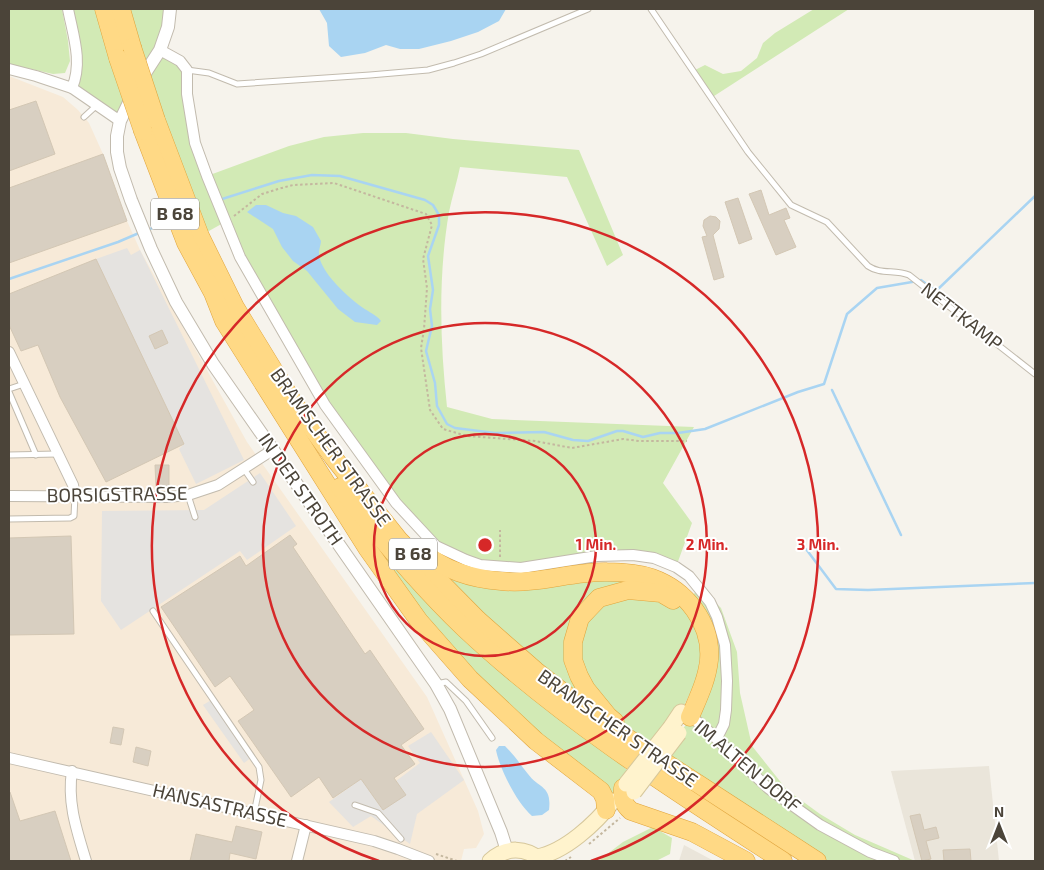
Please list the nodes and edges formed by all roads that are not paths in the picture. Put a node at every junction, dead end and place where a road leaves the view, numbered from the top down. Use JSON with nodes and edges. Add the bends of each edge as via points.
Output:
{"nodes":[{"id":1,"x":68,"y":9,"type":"edge"},
{"id":2,"x":104,"y":9,"type":"edge"},
{"id":3,"x":121,"y":9,"type":"edge"},
{"id":4,"x":170,"y":9,"type":"edge"},
{"id":5,"x":588,"y":9,"type":"edge"},
{"id":6,"x":651,"y":9,"type":"edge"},
{"id":7,"x":160,"y":50,"type":"junction"},
{"id":8,"x":125,"y":52,"type":"junction"},
{"id":9,"x":9,"y":69,"type":"edge"},
{"id":10,"x":187,"y":70,"type":"junction"},
{"id":11,"x":72,"y":88,"type":"junction"},
{"id":12,"x":96,"y":106,"type":"junction"},
{"id":13,"x":84,"y":117,"type":"dead end"},
{"id":14,"x":120,"y":121,"type":"junction"},
{"id":15,"x":149,"y":126,"type":"junction"},
{"id":16,"x":9,"y":352,"type":"edge"},
{"id":17,"x":1035,"y":374,"type":"edge"},
{"id":18,"x":24,"y":384,"type":"junction"},
{"id":19,"x":9,"y":390,"type":"edge"},
{"id":20,"x":279,"y":410,"type":"junction"},
{"id":21,"x":274,"y":450,"type":"junction"},
{"id":22,"x":58,"y":454,"type":"junction"},
{"id":23,"x":36,"y":455,"type":"junction"},
{"id":24,"x":9,"y":456,"type":"edge"},
{"id":25,"x":244,"y":469,"type":"junction"},
{"id":26,"x":253,"y":482,"type":"dead end"},
{"id":27,"x":188,"y":495,"type":"junction"},
{"id":28,"x":9,"y":496,"type":"edge"},
{"id":29,"x":75,"y":496,"type":"junction"},
{"id":30,"x":380,"y":516,"type":"junction"},
{"id":31,"x":195,"y":517,"type":"dead end"},
{"id":32,"x":9,"y":518,"type":"edge"},
{"id":33,"x":153,"y":611,"type":"dead end"},
{"id":34,"x":436,"y":684,"type":"junction"},
{"id":35,"x":685,"y":714,"type":"junction"},
{"id":36,"x":492,"y":738,"type":"dead end"},
{"id":37,"x":716,"y":738,"type":"junction"},
{"id":38,"x":645,"y":750,"type":"junction"},
{"id":39,"x":9,"y":758,"type":"edge"},
{"id":40,"x":72,"y":771,"type":"junction"},
{"id":41,"x":627,"y":792,"type":"junction"},
{"id":42,"x":355,"y":805,"type":"dead end"},
{"id":43,"x":606,"y":810,"type":"junction"},
{"id":44,"x":254,"y":813,"type":"junction"},
{"id":45,"x":306,"y":825,"type":"junction"},
{"id":46,"x":401,"y":839,"type":"dead end"},
{"id":47,"x":507,"y":851,"type":"junction"},
{"id":48,"x":540,"y":859,"type":"edge"},
{"id":49,"x":86,"y":861,"type":"edge"},
{"id":50,"x":297,"y":861,"type":"edge"},
{"id":51,"x":429,"y":861,"type":"edge"},
{"id":52,"x":490,"y":861,"type":"edge"},
{"id":53,"x":556,"y":861,"type":"edge"},
{"id":54,"x":746,"y":861,"type":"edge"},
{"id":55,"x":784,"y":861,"type":"edge"},
{"id":56,"x":817,"y":861,"type":"edge"},
{"id":57,"x":894,"y":861,"type":"edge"}],
"edges":[{"from":1,"to":11,"type":"street","via":[[78,67]]},
{"from":2,"to":8,"type":"highway","number":"B 68"},
{"from":3,"to":8,"type":"highway","number":"B 68"},
{"from":4,"to":7,"type":"street","name":"IN DER STROTH","via":[[168,28]]},
{"from":5,"to":10,"type":"lane","via":[[480,54],[428,70],[236,84],[210,73]]},
{"from":6,"to":17,"type":"lane","name":"NETTKAMP","via":[[748,152],[791,205],[827,222],[875,271],[909,275]]},
{"from":7,"to":10,"type":"street","via":[[180,61]]},
{"from":7,"to":14,"type":"street","name":"IN DER STROTH"},
{"from":8,"to":15,"type":"highway","number":"B 68","bridge":true},
{"from":9,"to":11,"type":"street"},
{"from":10,"to":37,"type":"street","via":[[186,94],[194,135],[240,257],[325,405],[396,503],[436,546],[480,565],[521,568],[597,556],[632,555],[654,558],[689,576],[710,602],[725,646],[726,710],[724,724]]},
{"from":11,"to":12,"type":"street"},
{"from":12,"to":13,"type":"lane"},
{"from":12,"to":14,"type":"street"},
{"from":14,"to":21,"type":"street","name":"IN DER STROTH","via":[[117,136],[120,168],[143,231],[176,302],[214,364]]},
{"from":15,"to":20,"type":"highway","number":"B 68","via":[[186,243],[224,321]]},
{"from":15,"to":30,"type":"highway","name":"BRAMSCHER STRASSE","number":"B 68","via":[[234,307],[294,402]]},
{"from":16,"to":18,"type":"street"},
{"from":18,"to":19,"type":"lane"},
{"from":18,"to":22,"type":"street"},
{"from":19,"to":23,"type":"lane"},
{"from":20,"to":43,"type":"highway","via":[[367,548],[419,621],[470,679],[536,741],[602,791]]},
{"from":20,"to":55,"type":"highway","number":"B 68","via":[[389,549],[465,629],[583,726],[669,787]]},
{"from":21,"to":25,"type":"street","name":"BORSIGSTRASSE"},
{"from":21,"to":34,"type":"street","name":"IN DER STROTH"},
{"from":22,"to":23,"type":"lane"},
{"from":22,"to":29,"type":"street"},
{"from":23,"to":24,"type":"lane"},
{"from":25,"to":26,"type":"lane"},
{"from":25,"to":27,"type":"street","name":"BORSIGSTRASSE","via":[[218,485]]},
{"from":27,"to":29,"type":"street","name":"BORSIGSTRASSE"},
{"from":27,"to":31,"type":"lane"},
{"from":28,"to":29,"type":"street","name":"BORSIGSTRASSE"},
{"from":29,"to":32,"type":"lane","via":[[75,512],[70,518]]},
{"from":30,"to":35,"type":"highway","via":[[446,568],[472,576],[502,582],[614,572],[653,578],[673,588],[700,618],[707,637],[709,658],[700,696]]},
{"from":30,"to":38,"type":"highway","name":"BRAMSCHER STRASSE","number":"B 68","via":[[478,620],[592,715]]},
{"from":33,"to":44,"type":"lane","via":[[259,767],[261,780]]},
{"from":34,"to":36,"type":"lane","via":[[446,682],[466,701]]},
{"from":34,"to":47,"type":"street","name":"IN DER STROTH","via":[[450,709]]},
{"from":35,"to":37,"type":"street","name":"IM ALTEN DORF"},
{"from":35,"to":38,"type":"highway","via":[[698,677],[701,648],[695,626],[681,606],[661,592],[628,590],[599,598],[580,618],[573,642],[573,660],[586,689],[608,716]]},
{"from":35,"to":41,"type":"main road","bridge":true},
{"from":37,"to":57,"type":"street","name":"IM ALTEN DORF","via":[[768,788],[820,825]]},
{"from":38,"to":56,"type":"highway","name":"BRAMSCHER STRASSE","number":"B 68"},
{"from":39,"to":40,"type":"street","name":"HANSASTRASSE"},
{"from":40,"to":44,"type":"street","name":"HANSASTRASSE","via":[[109,775]]},
{"from":40,"to":49,"type":"street","via":[[69,788],[71,812]]},
{"from":41,"to":43,"type":"main road"},
{"from":41,"to":53,"type":"main road","via":[[613,817]]},
{"from":41,"to":54,"type":"highway","via":[[631,811],[692,832]]},
{"from":42,"to":46,"type":"lane","via":[[378,813]]},
{"from":43,"to":48,"type":"main road","via":[[583,832]]},
{"from":44,"to":45,"type":"street","name":"HANSASTRASSE"},
{"from":45,"to":50,"type":"street"},
{"from":45,"to":51,"type":"street","name":"HANSASTRASSE","via":[[398,848]]},
{"from":47,"to":48,"type":"main road","via":[[521,850]]},
{"from":47,"to":52,"type":"main road"}]}
